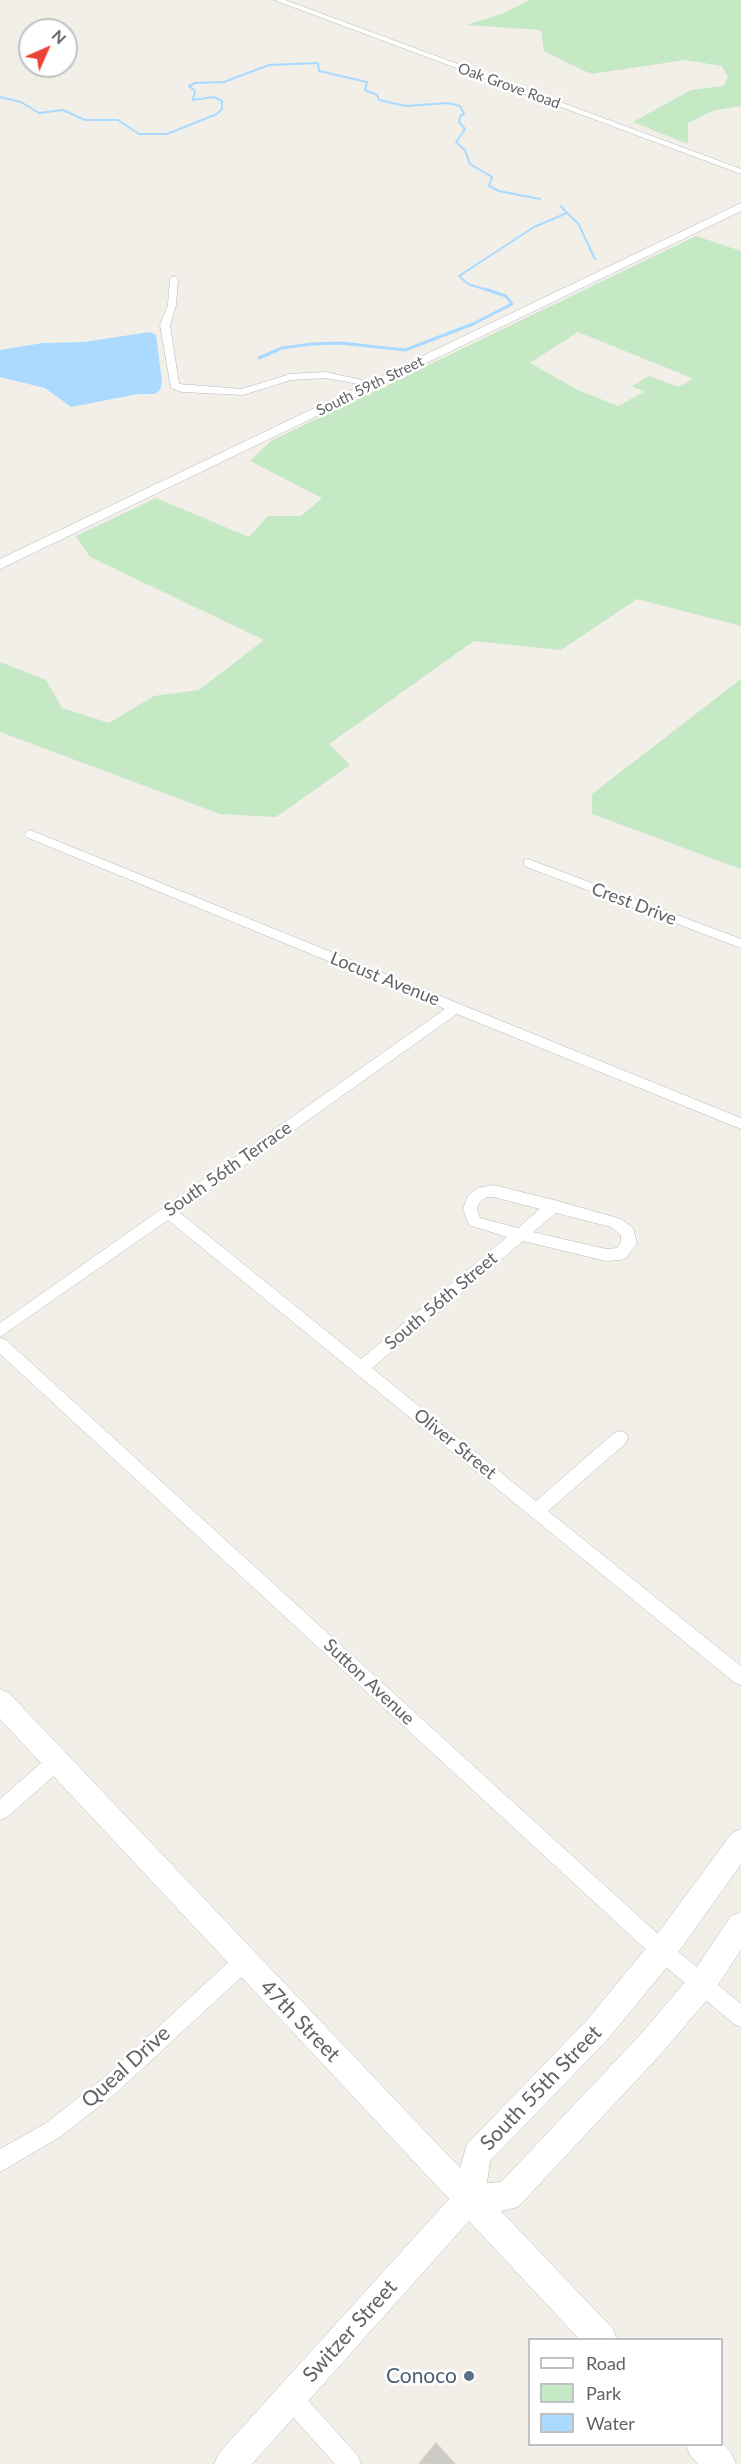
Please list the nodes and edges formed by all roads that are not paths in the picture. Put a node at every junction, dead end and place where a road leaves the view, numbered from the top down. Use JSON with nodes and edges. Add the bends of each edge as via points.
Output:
{"nodes":[{"id":1,"x":278,"y":0,"type":"edge"},
{"id":2,"x":741,"y":172,"type":"edge"},
{"id":3,"x":741,"y":207,"type":"edge"},
{"id":4,"x":174,"y":279,"type":"dead end"},
{"id":5,"x":376,"y":384,"type":"junction"},
{"id":6,"x":0,"y":566,"type":"edge"},
{"id":7,"x":30,"y":834,"type":"dead end"},
{"id":8,"x":528,"y":863,"type":"dead end"},
{"id":9,"x":741,"y":944,"type":"edge"},
{"id":10,"x":456,"y":1008,"type":"junction"},
{"id":11,"x":741,"y":1124,"type":"edge"},
{"id":12,"x":554,"y":1206,"type":"junction"},
{"id":13,"x":168,"y":1212,"type":"junction"},
{"id":14,"x":521,"y":1234,"type":"junction"},
{"id":15,"x":0,"y":1331,"type":"edge"},
{"id":16,"x":0,"y":1344,"type":"edge"},
{"id":17,"x":361,"y":1368,"type":"junction"},
{"id":18,"x":620,"y":1438,"type":"dead end"},
{"id":19,"x":537,"y":1510,"type":"junction"},
{"id":20,"x":741,"y":1677,"type":"edge"},
{"id":21,"x":0,"y":1701,"type":"edge"},
{"id":22,"x":57,"y":1761,"type":"junction"},
{"id":23,"x":0,"y":1811,"type":"edge"},
{"id":24,"x":741,"y":1842,"type":"edge"},
{"id":25,"x":741,"y":1926,"type":"edge"},
{"id":26,"x":662,"y":1951,"type":"junction"},
{"id":27,"x":243,"y":1962,"type":"junction"},
{"id":28,"x":702,"y":1984,"type":"junction"},
{"id":29,"x":741,"y":2017,"type":"edge"},
{"id":30,"x":0,"y":2161,"type":"edge"},
{"id":31,"x":469,"y":2199,"type":"junction"},
{"id":32,"x":600,"y":2338,"type":"edge"},
{"id":33,"x":290,"y":2397,"type":"junction"},
{"id":34,"x":703,"y":2446,"type":"edge"},
{"id":35,"x":230,"y":2464,"type":"edge"},
{"id":36,"x":350,"y":2464,"type":"edge"},
{"id":37,"x":720,"y":2464,"type":"edge"}],
"edges":[{"from":1,"to":2,"type":"street","name":"Oak Grove Road"},
{"from":3,"to":5,"type":"main road","name":"South 59th Street"},
{"from":4,"to":5,"type":"street","via":[[165,325],[174,386],[243,392],[290,377],[326,375]]},
{"from":5,"to":6,"type":"main road","name":"South 59th Street"},
{"from":7,"to":10,"type":"street","name":"Locust Avenue"},
{"from":8,"to":9,"type":"street","name":"Crest Drive"},
{"from":10,"to":11,"type":"street","name":"Locust Avenue"},
{"from":10,"to":13,"type":"street","name":"South 56th Terrace"},
{"from":12,"to":14,"type":"street","name":"South 56th Street"},
{"from":12,"to":14,"type":"street","name":"South 56th Street","via":[[493,1191],[483,1192],[473,1200],[470,1209],[474,1221]]},
{"from":12,"to":14,"type":"street","name":"South 56th Street","via":[[615,1223],[628,1232],[629,1243],[621,1254],[606,1255]]},
{"from":13,"to":15,"type":"street","name":"South 56th Terrace"},
{"from":13,"to":17,"type":"street","name":"Oliver Street"},
{"from":14,"to":17,"type":"street","name":"South 56th Street"},
{"from":16,"to":26,"type":"street","name":"Sutton Avenue"},
{"from":17,"to":19,"type":"street","name":"Oliver Street"},
{"from":18,"to":19,"type":"street"},
{"from":19,"to":20,"type":"street","name":"Oliver Street"},
{"from":21,"to":22,"type":"main road","name":"47th Street"},
{"from":22,"to":23,"type":"street"},
{"from":22,"to":27,"type":"main road","name":"47th Street"},
{"from":24,"to":26,"type":"main road","name":"South 55th Street"},
{"from":25,"to":28,"type":"main road"},
{"from":26,"to":28,"type":"street","name":"Sutton Avenue"},
{"from":26,"to":31,"type":"main road","name":"South 55th Street","via":[[597,2030],[477,2154]]},
{"from":27,"to":30,"type":"street","name":"Queal Drive","via":[[108,2087],[52,2130]]},
{"from":27,"to":31,"type":"main road","name":"47th Street"},
{"from":28,"to":29,"type":"street","name":"Sutton Avenue"},
{"from":28,"to":31,"type":"main road","via":[[642,2054],[507,2196]]},
{"from":31,"to":32,"type":"main road","name":"47th Street"},
{"from":31,"to":33,"type":"main road","name":"Switzer Street"},
{"from":33,"to":35,"type":"main road","name":"Switzer Street"},
{"from":33,"to":36,"type":"street"},
{"from":34,"to":37,"type":"main road"}]}
